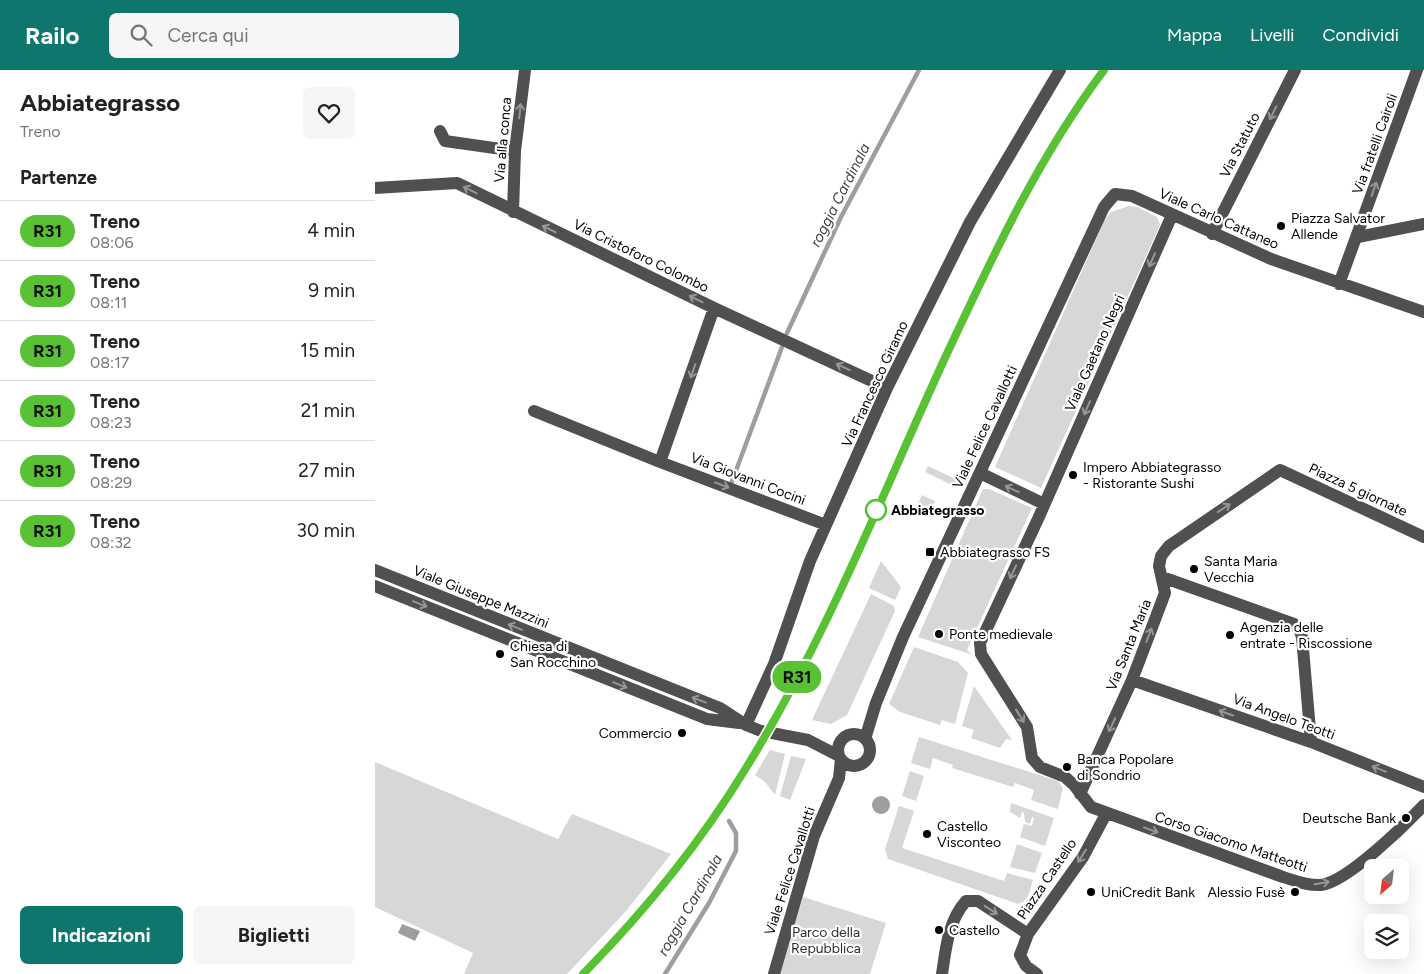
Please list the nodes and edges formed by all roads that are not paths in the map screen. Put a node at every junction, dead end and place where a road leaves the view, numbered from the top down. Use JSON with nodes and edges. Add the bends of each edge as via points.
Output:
{"nodes":[{"id":1,"x":525,"y":70,"type":"edge"},
{"id":2,"x":1061,"y":70,"type":"edge"},
{"id":3,"x":1295,"y":70,"type":"edge"},
{"id":4,"x":1417,"y":70,"type":"edge"},
{"id":5,"x":440,"y":131,"type":"dead end"},
{"id":6,"x":515,"y":151,"type":"junction"},
{"id":7,"x":375,"y":188,"type":"edge"},
{"id":8,"x":1115,"y":194,"type":"joint"},
{"id":9,"x":513,"y":212,"type":"junction"},
{"id":10,"x":1172,"y":215,"type":"junction"},
{"id":11,"x":1424,"y":224,"type":"edge"},
{"id":12,"x":1212,"y":234,"type":"junction"},
{"id":13,"x":1358,"y":237,"type":"junction"},
{"id":14,"x":1339,"y":284,"type":"junction"},
{"id":15,"x":714,"y":308,"type":"junction"},
{"id":16,"x":1424,"y":312,"type":"edge"},
{"id":17,"x":887,"y":388,"type":"junction"},
{"id":18,"x":535,"y":411,"type":"dead end"},
{"id":19,"x":660,"y":462,"type":"junction"},
{"id":20,"x":1280,"y":470,"type":"joint"},
{"id":21,"x":980,"y":473,"type":"junction"},
{"id":22,"x":1045,"y":504,"type":"junction"},
{"id":23,"x":826,"y":525,"type":"junction"},
{"id":24,"x":1424,"y":537,"type":"edge"},
{"id":25,"x":375,"y":570,"type":"edge"},
{"id":26,"x":1162,"y":577,"type":"junction"},
{"id":27,"x":375,"y":586,"type":"edge"},
{"id":28,"x":1132,"y":680,"type":"junction"},
{"id":29,"x":876,"y":703,"type":"junction"},
{"id":30,"x":744,"y":724,"type":"junction"},
{"id":31,"x":846,"y":737,"type":"junction"},
{"id":32,"x":865,"y":739,"type":"junction"},
{"id":33,"x":808,"y":740,"type":"junction"},
{"id":34,"x":1311,"y":742,"type":"junction"},
{"id":35,"x":843,"y":760,"type":"junction"},
{"id":36,"x":1424,"y":787,"type":"edge"},
{"id":37,"x":1077,"y":789,"type":"junction"},
{"id":38,"x":1424,"y":805,"type":"edge"},
{"id":39,"x":1105,"y":814,"type":"junction"},
{"id":40,"x":1028,"y":934,"type":"junction"},
{"id":41,"x":774,"y":974,"type":"edge"},
{"id":42,"x":943,"y":974,"type":"edge"},
{"id":43,"x":1037,"y":974,"type":"edge"}],
"edges":[{"from":6,"to":1,"type":"street","name":"Via alla conca","one_way":true},
{"from":2,"to":17,"type":"street","name":"Via Francesco Giramo","via":[[970,222]]},
{"from":3,"to":12,"type":"street","name":"Via Statuto","one_way":true},
{"from":13,"to":4,"type":"street","name":"Via fratelli Cairoli","one_way":true},
{"from":5,"to":6,"type":"street","via":[[445,142]]},
{"from":6,"to":9,"type":"street","name":"Via alla conca"},
{"from":9,"to":7,"type":"street","name":"Via Cristoforo Colombo","one_way":true,"via":[[457,183]]},
{"from":8,"to":10,"type":"street","name":"Viale Carlo Cattaneo","via":[[1132,196]]},
{"from":8,"to":21,"type":"street","name":"Viale Felice Cavallotti","via":[[1103,207]]},
{"from":15,"to":9,"type":"street","name":"Via Cristoforo Colombo","one_way":true},
{"from":10,"to":12,"type":"street","name":"Viale Carlo Cattaneo"},
{"from":10,"to":22,"type":"street","name":"Viale Gaetano Negri","one_way":true},
{"from":11,"to":13,"type":"street"},
{"from":12,"to":14,"type":"street","name":"Viale Carlo Cattaneo"},
{"from":13,"to":14,"type":"street","name":"Via fratelli Cairoli"},
{"from":14,"to":16,"type":"street","name":"Viale Carlo Cattaneo"},
{"from":17,"to":15,"type":"street","name":"Via Cristoforo Colombo","one_way":true},
{"from":15,"to":19,"type":"street","one_way":true},
{"from":17,"to":23,"type":"street","name":"Via Francesco Giramo"},
{"from":18,"to":19,"type":"street","name":"Via Giovanni Cocini"},
{"from":19,"to":23,"type":"street","name":"Via Giovanni Cocini","one_way":true},
{"from":20,"to":24,"type":"street","name":"Piazza 5 giornate"},
{"from":26,"to":20,"type":"street","name":"Via Santa Maria","one_way":true,"via":[[1161,556],[1169,546]]},
{"from":22,"to":21,"type":"street","one_way":true},
{"from":21,"to":29,"type":"street","name":"Viale Felice Cavallotti","via":[[903,637]]},
{"from":22,"to":37,"type":"street","name":"Viale Gaetano Negri","one_way":true,"via":[[980,643],[981,654],[1027,727],[1032,758],[1040,767],[1065,777]]},
{"from":23,"to":30,"type":"street","name":"Via Francesco Giramo","via":[[774,664]]},
{"from":30,"to":25,"type":"street","name":"Viale Giuseppe Mazzini","one_way":true,"via":[[720,708]]},
{"from":28,"to":26,"type":"street","name":"Via Santa Maria","one_way":true,"via":[[1165,592]]},
{"from":26,"to":34,"type":"street","via":[[1268,614],[1299,629]]},
{"from":27,"to":30,"type":"street","name":"Viale Giuseppe Mazzini","one_way":true,"via":[[707,719]]},
{"from":34,"to":28,"type":"street","name":"Via Angelo Teotti","one_way":true},
{"from":28,"to":37,"type":"street","name":"Via Santa Maria","one_way":true},
{"from":29,"to":31,"type":"street","name":"Viale Felice Cavallotti"},
{"from":29,"to":32,"type":"street","name":"Viale Felice Cavallotti"},
{"from":30,"to":33,"type":"street","name":"Viale Giuseppe Mazzini","via":[[761,731]]},
{"from":31,"to":32,"type":"street"},
{"from":31,"to":33,"type":"street","name":"Viale Giuseppe Mazzini"},
{"from":31,"to":35,"type":"street","via":[[839,747]]},
{"from":32,"to":35,"type":"street","via":[[869,756],[862,764]]},
{"from":33,"to":35,"type":"street","name":"Viale Giuseppe Mazzini"},
{"from":36,"to":34,"type":"street","name":"Via Angelo Teotti","one_way":true},
{"from":35,"to":41,"type":"street","name":"Viale Felice Cavallotti","via":[[839,778],[814,836]]},
{"from":37,"to":39,"type":"street","name":"Corso Giacomo Matteotti","via":[[1091,807]]},
{"from":39,"to":38,"type":"street","name":"Corso Giacomo Matteotti","one_way":true,"via":[[1305,884],[1322,885],[1341,878]]},
{"from":39,"to":40,"type":"street","name":"Piazza Castello","one_way":true,"via":[[1083,857]]},
{"from":42,"to":40,"type":"street","name":"Piazza Castello","one_way":true,"via":[[955,913],[966,901],[978,902]]},
{"from":40,"to":43,"type":"street","name":"Piazza Castello","via":[[1020,955],[1026,966]]}]}
